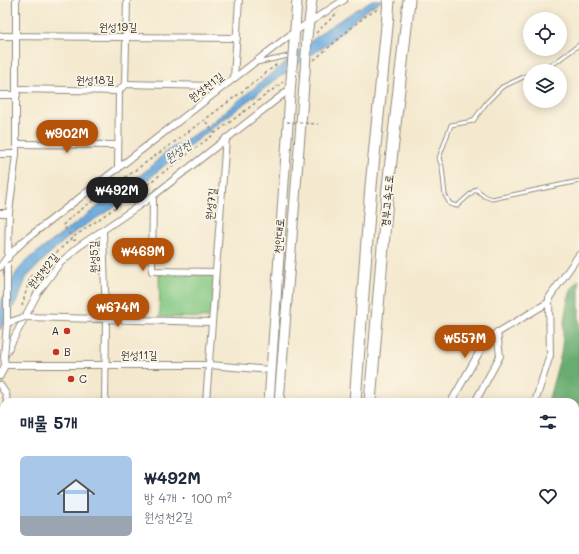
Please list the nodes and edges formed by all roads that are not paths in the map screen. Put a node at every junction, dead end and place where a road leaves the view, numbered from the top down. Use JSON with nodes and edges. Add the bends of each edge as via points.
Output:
{"nodes":[{"id":1,"x":16,"y":0,"type":"edge"},
{"id":2,"x":127,"y":0,"type":"edge"},
{"id":3,"x":239,"y":0,"type":"edge"},
{"id":4,"x":297,"y":0,"type":"edge"},
{"id":5,"x":312,"y":0,"type":"edge"},
{"id":6,"x":344,"y":0,"type":"edge"},
{"id":7,"x":409,"y":0,"type":"edge"},
{"id":8,"x":386,"y":3,"type":"edge"},
{"id":9,"x":308,"y":23,"type":"junction"},
{"id":10,"x":0,"y":36,"type":"edge"},
{"id":11,"x":16,"y":36,"type":"junction"},
{"id":12,"x":126,"y":36,"type":"junction"},
{"id":13,"x":294,"y":37,"type":"junction"},
{"id":14,"x":237,"y":38,"type":"junction"},
{"id":15,"x":579,"y":45,"type":"edge"},
{"id":16,"x":288,"y":56,"type":"road end"},
{"id":17,"x":252,"y":64,"type":"junction"},
{"id":18,"x":552,"y":64,"type":"edge"},
{"id":19,"x":523,"y":77,"type":"edge"},
{"id":20,"x":234,"y":78,"type":"junction"},
{"id":21,"x":288,"y":83,"type":"junction"},
{"id":22,"x":125,"y":84,"type":"junction"},
{"id":23,"x":119,"y":91,"type":"junction"},
{"id":24,"x":217,"y":91,"type":"junction"},
{"id":25,"x":16,"y":92,"type":"junction"},
{"id":26,"x":0,"y":95,"type":"edge"},
{"id":27,"x":226,"y":138,"type":"junction"},
{"id":28,"x":16,"y":144,"type":"junction"},
{"id":29,"x":118,"y":145,"type":"junction"},
{"id":30,"x":0,"y":154,"type":"edge"},
{"id":31,"x":16,"y":154,"type":"junction"},
{"id":32,"x":118,"y":169,"type":"junction"},
{"id":33,"x":579,"y":181,"type":"edge"},
{"id":34,"x":153,"y":196,"type":"junction"},
{"id":35,"x":0,"y":213,"type":"edge"},
{"id":36,"x":8,"y":213,"type":"junction"},
{"id":37,"x":103,"y":231,"type":"junction"},
{"id":38,"x":579,"y":255,"type":"edge"},
{"id":39,"x":8,"y":256,"type":"junction"},
{"id":40,"x":0,"y":267,"type":"edge"},
{"id":41,"x":215,"y":272,"type":"junction"},
{"id":42,"x":549,"y":302,"type":"junction"},
{"id":43,"x":25,"y":317,"type":"junction"},
{"id":44,"x":106,"y":318,"type":"junction"},
{"id":45,"x":211,"y":322,"type":"junction"},
{"id":46,"x":7,"y":323,"type":"junction"},
{"id":47,"x":497,"y":332,"type":"junction"},
{"id":48,"x":4,"y":356,"type":"junction"},
{"id":49,"x":5,"y":364,"type":"junction"},
{"id":50,"x":106,"y":365,"type":"junction"},
{"id":51,"x":209,"y":365,"type":"junction"},
{"id":52,"x":272,"y":370,"type":"junction"},
{"id":53,"x":0,"y":376,"type":"edge"},
{"id":54,"x":0,"y":385,"type":"edge"},
{"id":55,"x":6,"y":398,"type":"edge"},
{"id":56,"x":105,"y":398,"type":"edge"},
{"id":57,"x":206,"y":398,"type":"edge"},
{"id":58,"x":269,"y":398,"type":"edge"},
{"id":59,"x":279,"y":398,"type":"edge"},
{"id":60,"x":355,"y":398,"type":"edge"},
{"id":61,"x":370,"y":398,"type":"edge"},
{"id":62,"x":453,"y":398,"type":"edge"},
{"id":63,"x":477,"y":398,"type":"edge"},
{"id":64,"x":537,"y":398,"type":"edge"}],
"edges":[{"from":1,"to":11,"type":"street"},
{"from":2,"to":12,"type":"street"},
{"from":3,"to":14,"type":"street"},
{"from":4,"to":13,"type":"main road"},
{"from":5,"to":9,"type":"main road"},
{"from":6,"to":9,"type":"street","name":"원성천1길"},
{"from":7,"to":61,"type":"highway","name":"경부고속도로","via":[[388,187]]},
{"from":8,"to":60,"type":"highway","name":"경부고속도로","bridge":true,"via":[[387,26],[371,186]]},
{"from":9,"to":13,"type":"street","name":"원성천1길"},
{"from":9,"to":59,"type":"main road","name":"천안대로","bridge":true,"via":[[310,36]]},
{"from":10,"to":11,"type":"street","name":"원성19길"},
{"from":11,"to":12,"type":"street","name":"원성19길"},
{"from":11,"to":25,"type":"street"},
{"from":12,"to":14,"type":"street","name":"원성19길"},
{"from":12,"to":22,"type":"street"},
{"from":13,"to":17,"type":"street","name":"원성천1길"},
{"from":13,"to":21,"type":"main road","name":"천안대로","bridge":true},
{"from":14,"to":20,"type":"street"},
{"from":15,"to":18,"type":"lane"},
{"from":16,"to":17,"type":"lane"},
{"from":17,"to":20,"type":"street","name":"원성천1길"},
{"from":19,"to":33,"type":"lane","via":[[502,87],[473,121],[451,125],[439,158],[445,195],[450,204],[457,206],[476,189],[492,199]]},
{"from":20,"to":24,"type":"street","name":"원성천1길"},
{"from":21,"to":27,"type":"street","name":"원성천2길"},
{"from":21,"to":52,"type":"main road","name":"천안대로"},
{"from":22,"to":23,"type":"street","name":"원성18길"},
{"from":22,"to":24,"type":"street","name":"원성18길","via":[[215,86]]},
{"from":23,"to":25,"type":"street","name":"원성18길"},
{"from":23,"to":29,"type":"street"},
{"from":24,"to":32,"type":"street","name":"원성천1길"},
{"from":25,"to":26,"type":"street","name":"원성18길"},
{"from":25,"to":28,"type":"street"},
{"from":27,"to":34,"type":"street","name":"원성천2길"},
{"from":27,"to":41,"type":"street","name":"원성7길"},
{"from":28,"to":29,"type":"street"},
{"from":28,"to":31,"type":"street"},
{"from":29,"to":32,"type":"street"},
{"from":30,"to":31,"type":"street"},
{"from":31,"to":36,"type":"street"},
{"from":32,"to":39,"type":"street","name":"원성천1길","via":[[25,240]]},
{"from":34,"to":37,"type":"street","name":"원성천2길"},
{"from":34,"to":41,"type":"street","via":[[152,271]]},
{"from":35,"to":36,"type":"street"},
{"from":36,"to":39,"type":"street"},
{"from":37,"to":43,"type":"street","name":"원성천2길","via":[[78,247],[59,264],[37,294]]},
{"from":37,"to":44,"type":"street","name":"원성5길"},
{"from":38,"to":42,"type":"street","via":[[549,298]]},
{"from":39,"to":40,"type":"street","name":"원성천1길"},
{"from":39,"to":46,"type":"street","bridge":true},
{"from":41,"to":45,"type":"street","name":"원성7길"},
{"from":42,"to":47,"type":"street"},
{"from":42,"to":64,"type":"street","via":[[550,354]]},
{"from":43,"to":44,"type":"street"},
{"from":43,"to":46,"type":"street","bridge":true},
{"from":43,"to":48,"type":"street","name":"원성천2길"},
{"from":44,"to":45,"type":"street"},
{"from":44,"to":50,"type":"street","name":"원성5길"},
{"from":45,"to":51,"type":"street","name":"원성7길"},
{"from":46,"to":48,"type":"street","bridge":true},
{"from":47,"to":62,"type":"street","via":[[484,344]]},
{"from":47,"to":63,"type":"street","via":[[500,356]]},
{"from":48,"to":49,"type":"street"},
{"from":49,"to":50,"type":"street","name":"원성11길"},
{"from":49,"to":53,"type":"street"},
{"from":50,"to":51,"type":"street","name":"원성11길"},
{"from":50,"to":56,"type":"street","name":"원성5길"},
{"from":51,"to":52,"type":"street","name":"원성11길"},
{"from":51,"to":57,"type":"street","name":"원성7길"},
{"from":52,"to":58,"type":"main road","name":"천안대로"},
{"from":54,"to":55,"type":"street"}]}
